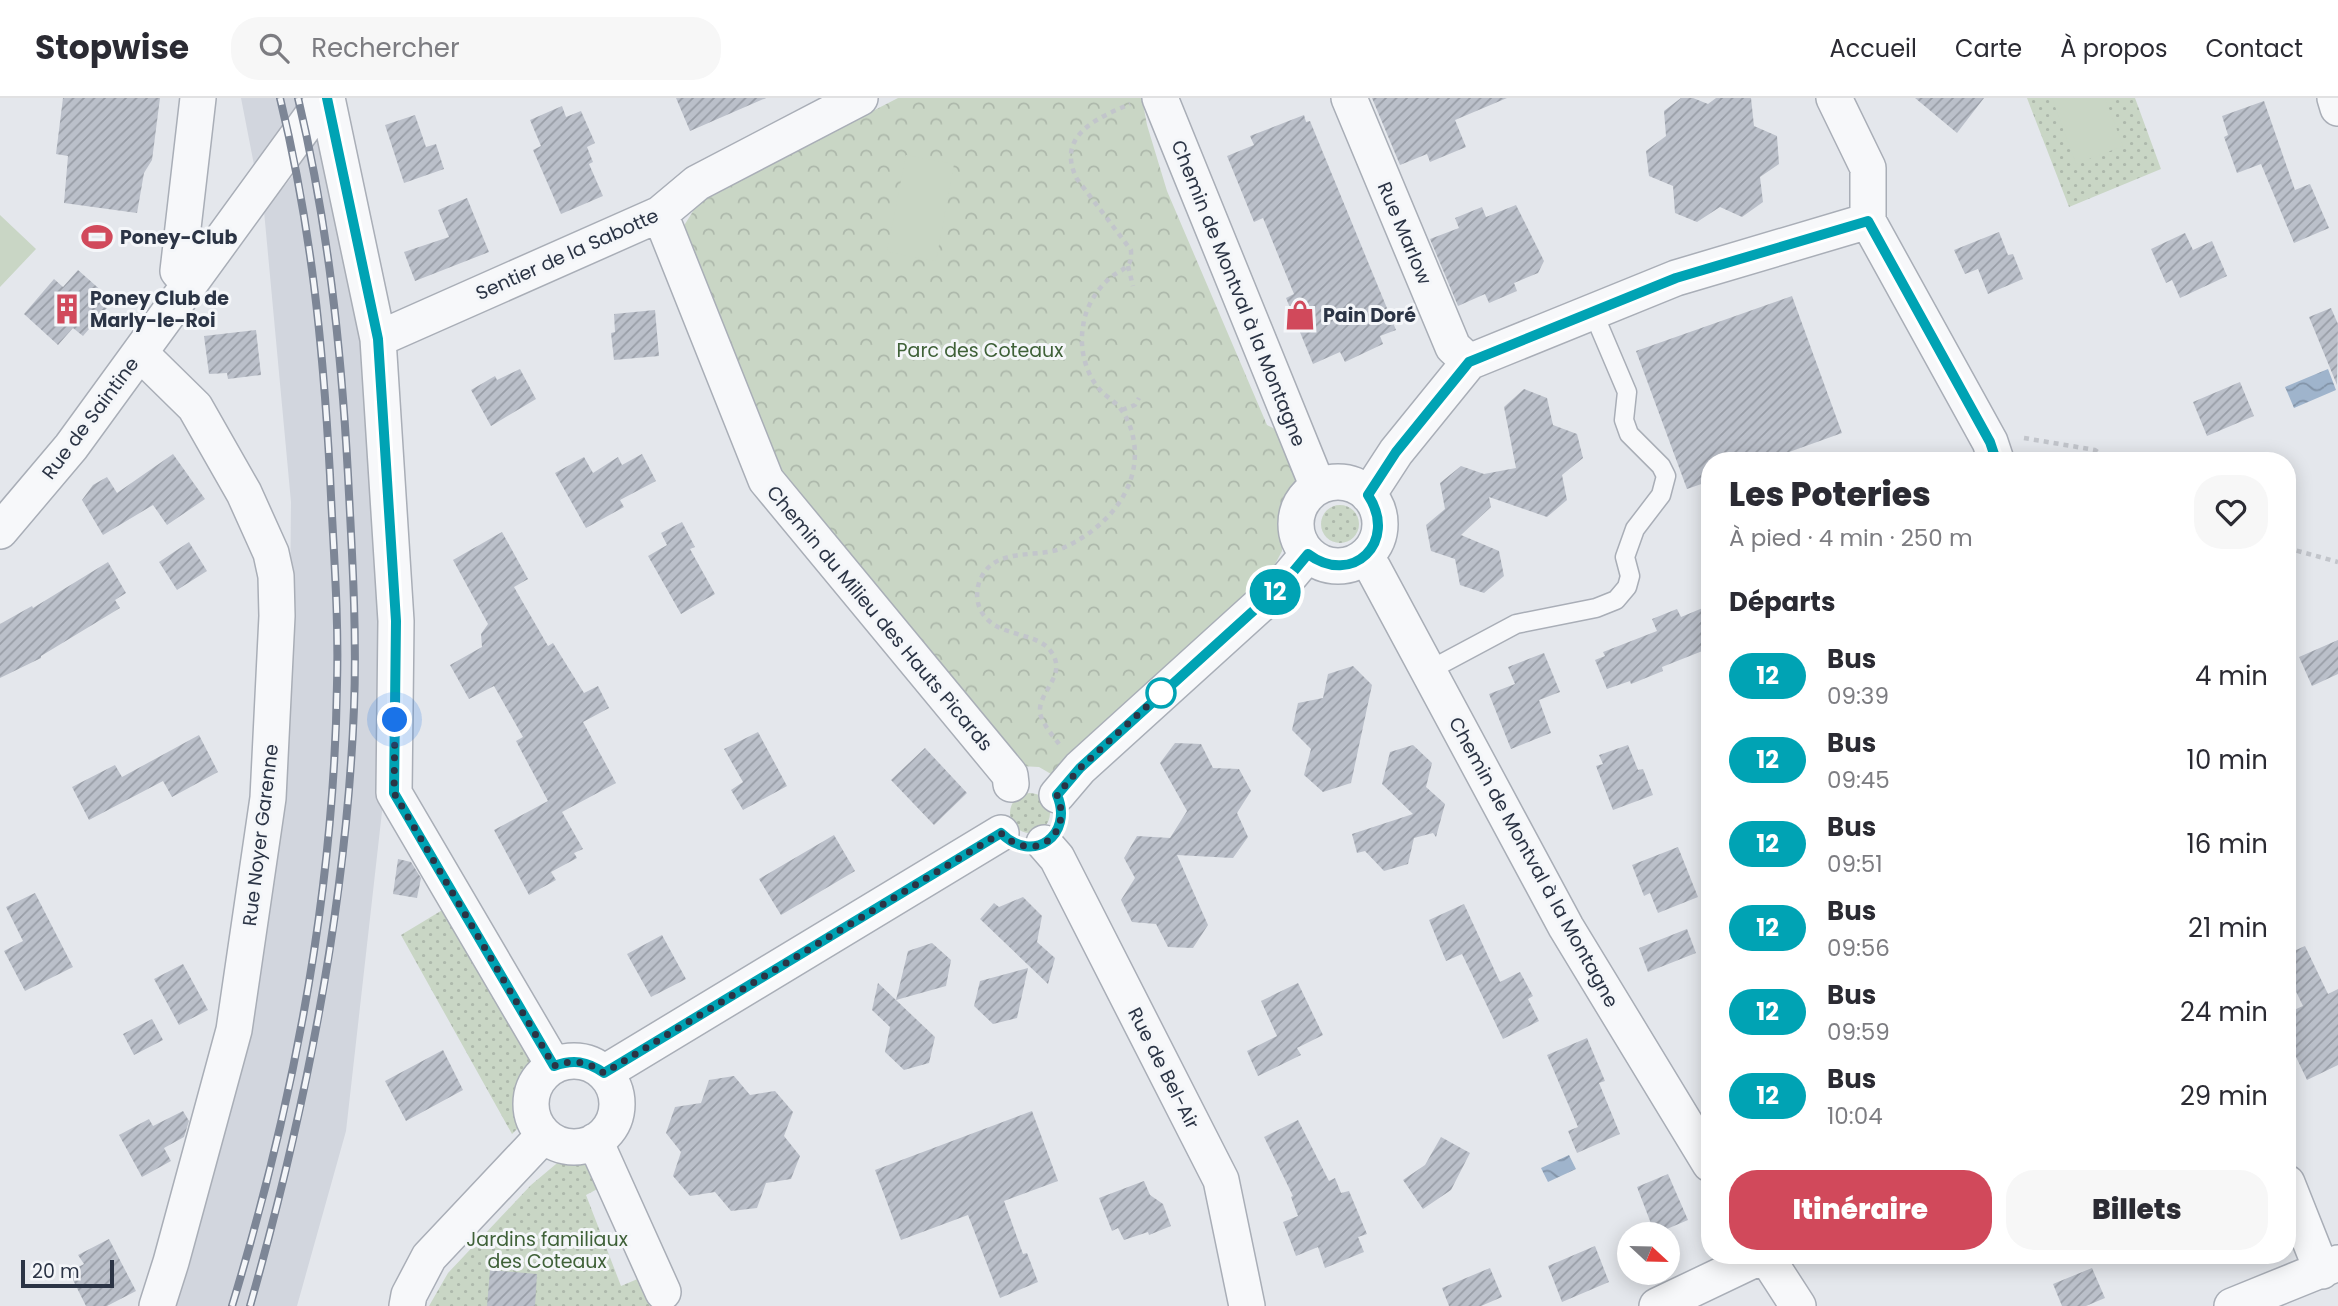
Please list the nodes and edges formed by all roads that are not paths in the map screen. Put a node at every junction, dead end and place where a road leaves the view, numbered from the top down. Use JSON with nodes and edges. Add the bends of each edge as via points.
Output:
{"nodes":[{"id":1,"x":198,"y":98,"type":"edge"},
{"id":2,"x":326,"y":98,"type":"edge"},
{"id":3,"x":860,"y":98,"type":"edge"},
{"id":4,"x":1349,"y":98,"type":"edge"},
{"id":5,"x":1834,"y":98,"type":"edge"},
{"id":6,"x":2334,"y":98,"type":"edge"},
{"id":7,"x":1146,"y":100,"type":"edge"},
{"id":8,"x":2338,"y":108,"type":"edge"},
{"id":9,"x":660,"y":214,"type":"junction"},
{"id":10,"x":1868,"y":221,"type":"junction"},
{"id":11,"x":188,"y":283,"type":"junction"},
{"id":12,"x":1593,"y":312,"type":"junction"},
{"id":13,"x":378,"y":339,"type":"junction"},
{"id":14,"x":140,"y":353,"type":"junction"},
{"id":15,"x":1469,"y":362,"type":"junction"},
{"id":16,"x":1993,"y":451,"type":"edge"},
{"id":17,"x":1318,"y":487,"type":"junction"},
{"id":18,"x":1368,"y":495,"type":"junction"},
{"id":19,"x":0,"y":531,"type":"edge"},
{"id":20,"x":1308,"y":554,"type":"junction"},
{"id":21,"x":1363,"y":558,"type":"junction"},
{"id":22,"x":1428,"y":671,"type":"junction"},
{"id":23,"x":1011,"y":784,"type":"junction"},
{"id":24,"x":1057,"y":795,"type":"junction"},
{"id":25,"x":1001,"y":833,"type":"junction"},
{"id":26,"x":1044,"y":843,"type":"junction"},
{"id":27,"x":554,"y":1066,"type":"junction"},
{"id":28,"x":604,"y":1073,"type":"junction"},
{"id":29,"x":544,"y":1135,"type":"junction"},
{"id":30,"x":595,"y":1142,"type":"junction"},
{"id":31,"x":1701,"y":1149,"type":"edge"},
{"id":32,"x":2296,"y":1201,"type":"edge"},
{"id":33,"x":1746,"y":1264,"type":"edge"},
{"id":34,"x":1771,"y":1264,"type":"edge"},
{"id":35,"x":2330,"y":1267,"type":"edge"},
{"id":36,"x":663,"y":1292,"type":"dead end"},
{"id":37,"x":157,"y":1306,"type":"edge"},
{"id":38,"x":407,"y":1306,"type":"edge"},
{"id":39,"x":1247,"y":1306,"type":"edge"},
{"id":40,"x":1657,"y":1306,"type":"edge"},
{"id":41,"x":1798,"y":1306,"type":"edge"},
{"id":42,"x":2232,"y":1306,"type":"edge"}],
"edges":[{"from":1,"to":11,"type":"street","via":[[178,271]]},
{"from":2,"to":11,"type":"street","name":"Rue de Saintine"},
{"from":2,"to":13,"type":"street"},
{"from":3,"to":9,"type":"street","name":"Sentier de la Sabotte","via":[[697,183]]},
{"from":4,"to":15,"type":"street","name":"Rue Marlow","via":[[1453,347]]},
{"from":5,"to":10,"type":"street","via":[[1868,168]]},
{"from":6,"to":8,"type":"street"},
{"from":7,"to":17,"type":"street","name":"Chemin de Montval à la Montagne"},
{"from":9,"to":13,"type":"street","name":"Sentier de la Sabotte"},
{"from":9,"to":23,"type":"street","name":"Chemin du Milieu des Hauts Picards","via":[[766,480],[1010,775]]},
{"from":10,"to":12,"type":"street","via":[[1676,278]]},
{"from":10,"to":16,"type":"street"},
{"from":11,"to":14,"type":"street","name":"Rue de Saintine"},
{"from":12,"to":15,"type":"street"},
{"from":12,"to":22,"type":"lane","via":[[1626,392],[1624,420],[1629,434],[1666,477],[1661,495],[1634,529],[1625,557],[1630,576],[1627,587],[1616,600],[1596,608],[1516,624]]},
{"from":13,"to":27,"type":"street","via":[[396,621],[394,793]]},
{"from":14,"to":19,"type":"street","name":"Rue de Saintine","via":[[71,447]]},
{"from":14,"to":37,"type":"street","name":"Rue Noyer Garenne","via":[[195,407],[244,493],[271,553],[277,616],[268,798],[234,1030]]},
{"from":15,"to":18,"type":"street","via":[[1396,452]]},
{"from":17,"to":18,"type":"street","via":[[1344,483]]},
{"from":17,"to":20,"type":"street","via":[[1307,495],[1296,518],[1300,544]]},
{"from":18,"to":21,"type":"street","via":[[1376,507],[1379,534]]},
{"from":20,"to":21,"type":"street","via":[[1341,566]]},
{"from":20,"to":24,"type":"street","via":[[1283,584],[1080,768]]},
{"from":21,"to":22,"type":"street","name":"Chemin de Montval à la Montagne","via":[[1373,568]]},
{"from":22,"to":31,"type":"street","name":"Chemin de Montval à la Montagne","via":[[1566,927]]},
{"from":23,"to":24,"type":"street","via":[[1031,779]]},
{"from":23,"to":25,"type":"street","via":[[1002,792],[995,813]]},
{"from":24,"to":26,"type":"street","via":[[1060,827]]},
{"from":25,"to":26,"type":"street","via":[[1017,845]]},
{"from":25,"to":28,"type":"street"},
{"from":26,"to":39,"type":"street","name":"Rue de Bel-Air","via":[[1057,858],[1221,1180]]},
{"from":27,"to":28,"type":"street","via":[[580,1061]]},
{"from":27,"to":29,"type":"street","via":[[535,1085],[531,1098],[531,1111]]},
{"from":28,"to":30,"type":"street","via":[[612,1084],[617,1110]]},
{"from":29,"to":30,"type":"street","via":[[568,1147]]},
{"from":29,"to":38,"type":"street","via":[[429,1257]]},
{"from":30,"to":36,"type":"street"},
{"from":32,"to":35,"type":"street"},
{"from":33,"to":40,"type":"street"},
{"from":34,"to":41,"type":"street"},
{"from":35,"to":42,"type":"street"}]}
